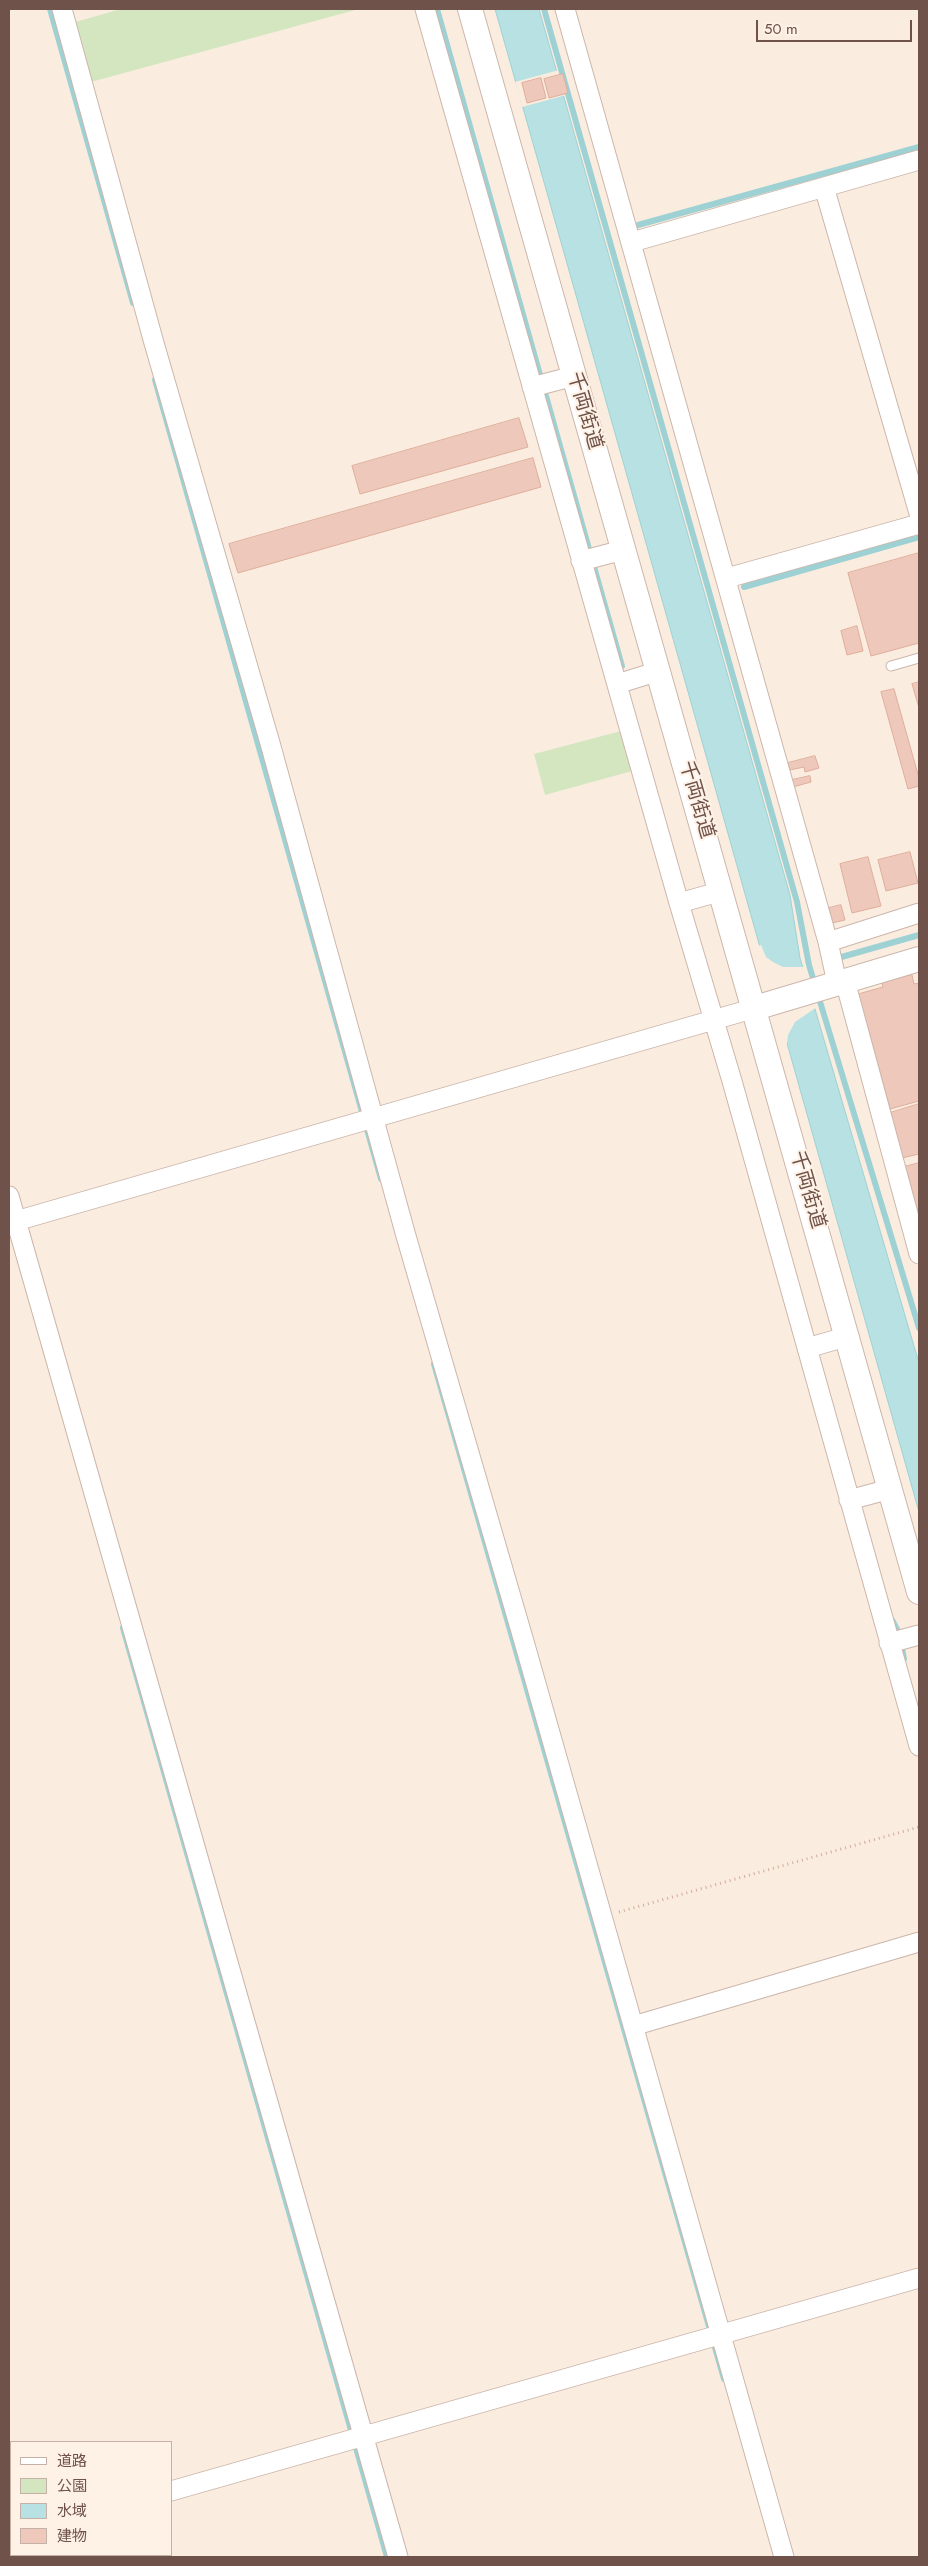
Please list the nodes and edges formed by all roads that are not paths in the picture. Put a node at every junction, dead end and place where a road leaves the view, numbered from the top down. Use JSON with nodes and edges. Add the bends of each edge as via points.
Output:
{"nodes":[{"id":1,"x":62,"y":9,"type":"edge"},
{"id":2,"x":425,"y":9,"type":"edge"},
{"id":3,"x":470,"y":9,"type":"edge"},
{"id":4,"x":565,"y":9,"type":"edge"},
{"id":5,"x":919,"y":160,"type":"edge"},
{"id":6,"x":824,"y":187,"type":"junction"},
{"id":7,"x":632,"y":242,"type":"junction"},
{"id":8,"x":574,"y":376,"type":"junction"},
{"id":9,"x":539,"y":385,"type":"junction"},
{"id":10,"x":919,"y":513,"type":"edge"},
{"id":11,"x":919,"y":524,"type":"edge"},
{"id":12,"x":623,"y":550,"type":"junction"},
{"id":13,"x":588,"y":559,"type":"junction"},
{"id":14,"x":727,"y":578,"type":"junction"},
{"id":15,"x":919,"y":658,"type":"edge"},
{"id":16,"x":891,"y":666,"type":"dead end"},
{"id":17,"x":659,"y":671,"type":"junction"},
{"id":18,"x":616,"y":684,"type":"junction"},
{"id":19,"x":722,"y":891,"type":"junction"},
{"id":20,"x":679,"y":903,"type":"junction"},
{"id":21,"x":919,"y":913,"type":"edge"},
{"id":22,"x":828,"y":942,"type":"junction"},
{"id":23,"x":919,"y":959,"type":"edge"},
{"id":24,"x":834,"y":984,"type":"junction"},
{"id":25,"x":764,"y":1005,"type":"junction"},
{"id":26,"x":714,"y":1020,"type":"junction"},
{"id":27,"x":367,"y":1120,"type":"junction"},
{"id":28,"x":9,"y":1196,"type":"edge"},
{"id":29,"x":12,"y":1222,"type":"edge"},
{"id":30,"x":919,"y":1254,"type":"edge"},
{"id":31,"x":848,"y":1336,"type":"junction"},
{"id":32,"x":814,"y":1346,"type":"junction"},
{"id":33,"x":890,"y":1489,"type":"junction"},
{"id":34,"x":857,"y":1498,"type":"junction"},
{"id":35,"x":919,"y":1592,"type":"edge"},
{"id":36,"x":903,"y":1639,"type":"edge"},
{"id":37,"x":919,"y":1746,"type":"edge"},
{"id":38,"x":919,"y":1942,"type":"edge"},
{"id":39,"x":633,"y":2026,"type":"junction"},
{"id":40,"x":919,"y":2278,"type":"edge"},
{"id":41,"x":715,"y":2336,"type":"junction"},
{"id":42,"x":356,"y":2437,"type":"junction"},
{"id":43,"x":172,"y":2491,"type":"edge"},
{"id":44,"x":398,"y":2557,"type":"edge"},
{"id":45,"x":784,"y":2557,"type":"edge"}],
"edges":[{"from":1,"to":27,"type":"street","via":[[154,343],[270,743]]},
{"from":2,"to":9,"type":"street"},
{"from":3,"to":8,"type":"street","name":"千両街道"},
{"from":4,"to":7,"type":"street"},
{"from":5,"to":6,"type":"street"},
{"from":6,"to":7,"type":"street"},
{"from":6,"to":10,"type":"street"},
{"from":7,"to":14,"type":"street"},
{"from":8,"to":9,"type":"street"},
{"from":8,"to":12,"type":"street","name":"千両街道"},
{"from":9,"to":13,"type":"street"},
{"from":11,"to":14,"type":"street"},
{"from":12,"to":13,"type":"street"},
{"from":12,"to":17,"type":"street","name":"千両街道"},
{"from":13,"to":18,"type":"street"},
{"from":14,"to":22,"type":"street"},
{"from":15,"to":16,"type":"lane"},
{"from":17,"to":18,"type":"street"},
{"from":17,"to":19,"type":"street","name":"千両街道"},
{"from":18,"to":20,"type":"street"},
{"from":19,"to":20,"type":"street"},
{"from":19,"to":25,"type":"street","name":"千両街道"},
{"from":20,"to":26,"type":"street"},
{"from":21,"to":22,"type":"street"},
{"from":22,"to":24,"type":"street"},
{"from":23,"to":24,"type":"street"},
{"from":24,"to":25,"type":"street"},
{"from":24,"to":30,"type":"street"},
{"from":25,"to":26,"type":"street"},
{"from":25,"to":31,"type":"street","name":"千両街道"},
{"from":26,"to":27,"type":"street"},
{"from":26,"to":32,"type":"street"},
{"from":27,"to":29,"type":"street"},
{"from":27,"to":39,"type":"street"},
{"from":28,"to":29,"type":"street"},
{"from":29,"to":42,"type":"street"},
{"from":31,"to":32,"type":"street"},
{"from":31,"to":33,"type":"street","name":"千両街道"},
{"from":32,"to":34,"type":"street"},
{"from":33,"to":34,"type":"street"},
{"from":33,"to":35,"type":"street","name":"千両街道"},
{"from":34,"to":36,"type":"street"},
{"from":36,"to":37,"type":"street"},
{"from":38,"to":39,"type":"street"},
{"from":39,"to":41,"type":"street"},
{"from":40,"to":41,"type":"street"},
{"from":41,"to":42,"type":"street"},
{"from":41,"to":45,"type":"street"},
{"from":42,"to":43,"type":"street"},
{"from":42,"to":44,"type":"street"}]}
